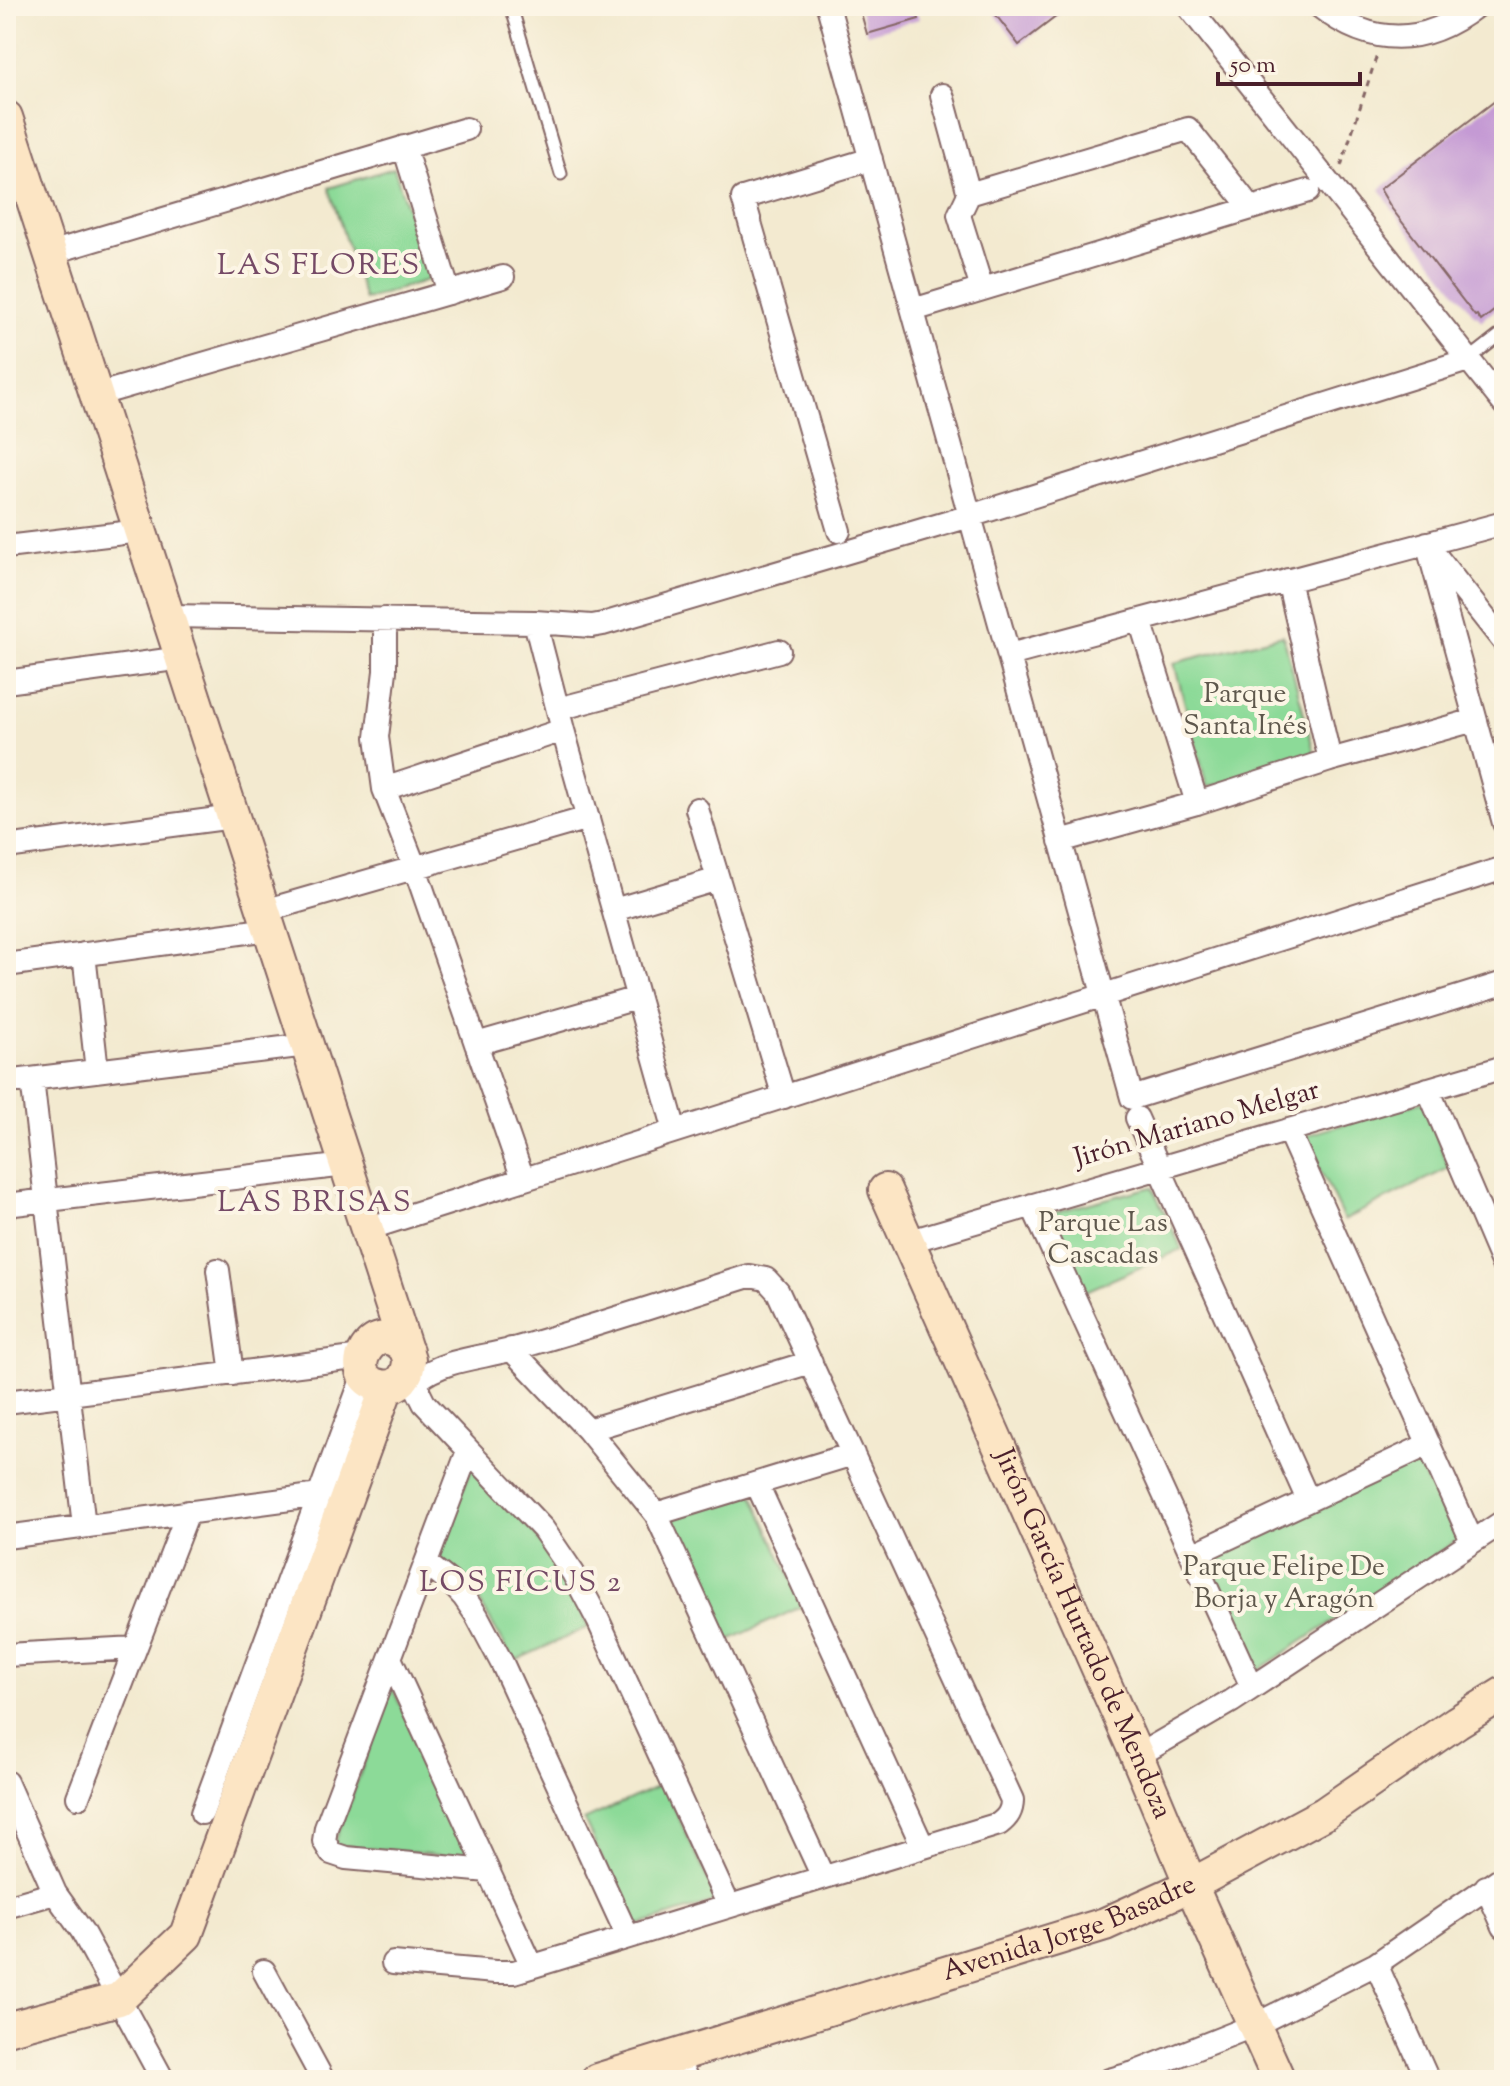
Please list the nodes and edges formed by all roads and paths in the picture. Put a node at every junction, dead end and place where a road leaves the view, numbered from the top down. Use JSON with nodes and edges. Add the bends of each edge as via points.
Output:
{"nodes":[{"id":1,"x":511,"y":6,"type":"edge"},
{"id":2,"x":828,"y":6,"type":"edge"},
{"id":3,"x":1188,"y":6,"type":"edge"},
{"id":4,"x":1319,"y":6,"type":"edge"},
{"id":5,"x":1476,"y":6,"type":"edge"},
{"id":6,"x":1383,"y":36,"type":"junction"},
{"id":7,"x":942,"y":95,"type":"dead end"},
{"id":8,"x":466,"y":129,"type":"dead end"},
{"id":9,"x":9,"y":136,"type":"edge"},
{"id":10,"x":404,"y":147,"type":"junction"},
{"id":11,"x":871,"y":159,"type":"junction"},
{"id":12,"x":561,"y":174,"type":"dead end"},
{"id":13,"x":1334,"y":190,"type":"junction"},
{"id":14,"x":1308,"y":191,"type":"dead end"},
{"id":15,"x":969,"y":194,"type":"junction"},
{"id":16,"x":1251,"y":208,"type":"junction"},
{"id":17,"x":50,"y":253,"type":"junction"},
{"id":18,"x":503,"y":277,"type":"dead end"},
{"id":19,"x":982,"y":289,"type":"junction"},
{"id":20,"x":449,"y":293,"type":"junction"},
{"id":21,"x":913,"y":310,"type":"junction"},
{"id":22,"x":1504,"y":332,"type":"edge"},
{"id":23,"x":1468,"y":360,"type":"junction"},
{"id":24,"x":96,"y":395,"type":"junction"},
{"id":25,"x":1504,"y":404,"type":"edge"},
{"id":26,"x":970,"y":516,"type":"junction"},
{"id":27,"x":1504,"y":523,"type":"edge"},
{"id":28,"x":140,"y":531,"type":"junction"},
{"id":29,"x":839,"y":531,"type":"dead end"},
{"id":30,"x":1427,"y":543,"type":"junction"},
{"id":31,"x":6,"y":547,"type":"edge"},
{"id":32,"x":1288,"y":580,"type":"junction"},
{"id":33,"x":168,"y":616,"type":"junction"},
{"id":34,"x":385,"y":619,"type":"junction"},
{"id":35,"x":1140,"y":620,"type":"junction"},
{"id":36,"x":535,"y":622,"type":"junction"},
{"id":37,"x":1504,"y":642,"type":"edge"},
{"id":38,"x":779,"y":651,"type":"dead end"},
{"id":39,"x":1009,"y":655,"type":"junction"},
{"id":40,"x":182,"y":658,"type":"junction"},
{"id":41,"x":6,"y":682,"type":"edge"},
{"id":42,"x":561,"y":720,"type":"junction"},
{"id":43,"x":1475,"y":720,"type":"junction"},
{"id":44,"x":1330,"y":760,"type":"junction"},
{"id":45,"x":384,"y":789,"type":"junction"},
{"id":46,"x":1197,"y":803,"type":"junction"},
{"id":47,"x":697,"y":809,"type":"dead end"},
{"id":48,"x":233,"y":817,"type":"junction"},
{"id":49,"x":588,"y":818,"type":"junction"},
{"id":50,"x":1504,"y":823,"type":"edge"},
{"id":51,"x":1060,"y":841,"type":"junction"},
{"id":52,"x":6,"y":847,"type":"edge"},
{"id":53,"x":415,"y":868,"type":"junction"},
{"id":54,"x":1504,"y":868,"type":"edge"},
{"id":55,"x":718,"y":879,"type":"junction"},
{"id":56,"x":614,"y":910,"type":"junction"},
{"id":57,"x":267,"y":920,"type":"junction"},
{"id":58,"x":84,"y":954,"type":"junction"},
{"id":59,"x":6,"y":965,"type":"edge"},
{"id":60,"x":1504,"y":983,"type":"edge"},
{"id":61,"x":1103,"y":996,"type":"junction"},
{"id":62,"x":637,"y":998,"type":"junction"},
{"id":63,"x":476,"y":1044,"type":"junction"},
{"id":64,"x":307,"y":1045,"type":"junction"},
{"id":65,"x":1504,"y":1067,"type":"edge"},
{"id":66,"x":97,"y":1071,"type":"junction"},
{"id":67,"x":32,"y":1079,"type":"junction"},
{"id":68,"x":6,"y":1082,"type":"edge"},
{"id":69,"x":1428,"y":1089,"type":"junction"},
{"id":70,"x":784,"y":1097,"type":"junction"},
{"id":71,"x":1137,"y":1118,"type":"dead end"},
{"id":72,"x":1288,"y":1130,"type":"junction"},
{"id":73,"x":675,"y":1131,"type":"junction"},
{"id":74,"x":346,"y":1165,"type":"junction"},
{"id":75,"x":1159,"y":1168,"type":"junction"},
{"id":76,"x":523,"y":1179,"type":"junction"},
{"id":77,"x":885,"y":1190,"type":"dead end"},
{"id":78,"x":46,"y":1201,"type":"junction"},
{"id":79,"x":6,"y":1205,"type":"edge"},
{"id":80,"x":1032,"y":1205,"type":"junction"},
{"id":81,"x":367,"y":1229,"type":"junction"},
{"id":82,"x":907,"y":1242,"type":"junction"},
{"id":83,"x":1504,"y":1267,"type":"edge"},
{"id":84,"x":218,"y":1270,"type":"dead end"},
{"id":85,"x":511,"y":1349,"type":"junction"},
{"id":86,"x":811,"y":1362,"type":"junction"},
{"id":87,"x":389,"y":1366,"type":"junction"},
{"id":88,"x":232,"y":1374,"type":"junction"},
{"id":89,"x":68,"y":1395,"type":"junction"},
{"id":90,"x":6,"y":1402,"type":"edge"},
{"id":91,"x":588,"y":1430,"type":"junction"},
{"id":92,"x":1429,"y":1444,"type":"junction"},
{"id":93,"x":468,"y":1451,"type":"junction"},
{"id":94,"x":853,"y":1454,"type":"junction"},
{"id":95,"x":757,"y":1484,"type":"junction"},
{"id":96,"x":320,"y":1495,"type":"junction"},
{"id":97,"x":1308,"y":1500,"type":"junction"},
{"id":98,"x":188,"y":1512,"type":"junction"},
{"id":99,"x":656,"y":1514,"type":"junction"},
{"id":100,"x":1504,"y":1521,"type":"edge"},
{"id":101,"x":84,"y":1526,"type":"junction"},
{"id":102,"x":6,"y":1537,"type":"edge"},
{"id":103,"x":1472,"y":1541,"type":"junction"},
{"id":104,"x":1192,"y":1555,"type":"junction"},
{"id":105,"x":426,"y":1563,"type":"junction"},
{"id":106,"x":135,"y":1648,"type":"junction"},
{"id":107,"x":6,"y":1655,"type":"edge"},
{"id":108,"x":390,"y":1658,"type":"junction"},
{"id":109,"x":1252,"y":1687,"type":"junction"},
{"id":110,"x":1504,"y":1693,"type":"edge"},
{"id":111,"x":1137,"y":1756,"type":"junction"},
{"id":112,"x":6,"y":1782,"type":"edge"},
{"id":113,"x":78,"y":1797,"type":"dead end"},
{"id":114,"x":202,"y":1813,"type":"dead end"},
{"id":115,"x":923,"y":1847,"type":"junction"},
{"id":116,"x":488,"y":1871,"type":"junction"},
{"id":117,"x":823,"y":1877,"type":"junction"},
{"id":118,"x":1495,"y":1882,"type":"edge"},
{"id":119,"x":1191,"y":1885,"type":"junction"},
{"id":120,"x":55,"y":1893,"type":"junction"},
{"id":121,"x":729,"y":1906,"type":"junction"},
{"id":122,"x":6,"y":1907,"type":"edge"},
{"id":123,"x":1504,"y":1927,"type":"edge"},
{"id":124,"x":628,"y":1937,"type":"junction"},
{"id":125,"x":393,"y":1963,"type":"dead end"},
{"id":126,"x":1376,"y":1964,"type":"junction"},
{"id":127,"x":532,"y":1966,"type":"junction"},
{"id":128,"x":264,"y":1971,"type":"dead end"},
{"id":129,"x":119,"y":1999,"type":"junction"},
{"id":130,"x":1255,"y":2025,"type":"junction"},
{"id":131,"x":6,"y":2029,"type":"edge"},
{"id":132,"x":682,"y":2068,"type":"edge"},
{"id":133,"x":1136,"y":2076,"type":"edge"},
{"id":134,"x":163,"y":2080,"type":"edge"},
{"id":135,"x":323,"y":2080,"type":"edge"},
{"id":136,"x":597,"y":2080,"type":"edge"},
{"id":137,"x":1109,"y":2080,"type":"edge"},
{"id":138,"x":1279,"y":2080,"type":"edge"},
{"id":139,"x":1428,"y":2080,"type":"edge"}],
"edges":[{"from":1,"to":12,"type":"lane"},
{"from":2,"to":11,"type":"street"},
{"from":3,"to":13,"type":"street"},
{"from":4,"to":6,"type":"street","via":[[1338,21]]},
{"from":5,"to":6,"type":"street","via":[[1432,32]]},
{"from":6,"to":13,"type":"path"},
{"from":7,"to":15,"type":"street"},
{"from":8,"to":10,"type":"street"},
{"from":9,"to":17,"type":"street"},
{"from":10,"to":17,"type":"street"},
{"from":10,"to":20,"type":"street"},
{"from":11,"to":21,"type":"street"},
{"from":11,"to":29,"type":"street","via":[[743,198]]},
{"from":13,"to":23,"type":"street"},
{"from":14,"to":16,"type":"street"},
{"from":15,"to":16,"type":"street","via":[[1188,129]]},
{"from":15,"to":19,"type":"street","via":[[959,215]]},
{"from":16,"to":19,"type":"street"},
{"from":17,"to":24,"type":"street"},
{"from":18,"to":20,"type":"street"},
{"from":19,"to":21,"type":"street"},
{"from":20,"to":24,"type":"street"},
{"from":21,"to":26,"type":"street"},
{"from":22,"to":23,"type":"lane"},
{"from":23,"to":25,"type":"street"},
{"from":23,"to":26,"type":"street"},
{"from":24,"to":28,"type":"street"},
{"from":26,"to":36,"type":"street","via":[[603,624]]},
{"from":26,"to":39,"type":"street"},
{"from":27,"to":30,"type":"street"},
{"from":28,"to":31,"type":"street"},
{"from":28,"to":33,"type":"street"},
{"from":30,"to":32,"type":"street"},
{"from":30,"to":37,"type":"street"},
{"from":30,"to":43,"type":"street"},
{"from":32,"to":35,"type":"street"},
{"from":32,"to":44,"type":"street"},
{"from":33,"to":34,"type":"street"},
{"from":33,"to":40,"type":"street"},
{"from":34,"to":36,"type":"street"},
{"from":34,"to":45,"type":"street","via":[[377,737]]},
{"from":35,"to":39,"type":"street"},
{"from":35,"to":46,"type":"street"},
{"from":36,"to":42,"type":"street"},
{"from":38,"to":42,"type":"street"},
{"from":39,"to":51,"type":"street"},
{"from":40,"to":41,"type":"street"},
{"from":40,"to":48,"type":"street"},
{"from":42,"to":45,"type":"street"},
{"from":42,"to":49,"type":"street"},
{"from":43,"to":44,"type":"street"},
{"from":43,"to":50,"type":"street"},
{"from":44,"to":46,"type":"street"},
{"from":45,"to":53,"type":"street"},
{"from":46,"to":51,"type":"street"},
{"from":47,"to":55,"type":"street"},
{"from":48,"to":52,"type":"street"},
{"from":48,"to":57,"type":"street"},
{"from":49,"to":53,"type":"street"},
{"from":49,"to":56,"type":"street"},
{"from":51,"to":61,"type":"street"},
{"from":53,"to":57,"type":"street"},
{"from":53,"to":63,"type":"street"},
{"from":54,"to":61,"type":"street"},
{"from":55,"to":56,"type":"street"},
{"from":55,"to":70,"type":"street"},
{"from":56,"to":62,"type":"street"},
{"from":57,"to":58,"type":"street"},
{"from":57,"to":64,"type":"street"},
{"from":58,"to":59,"type":"street"},
{"from":58,"to":66,"type":"street"},
{"from":60,"to":61,"type":"street","via":[[1132,1098]]},
{"from":61,"to":70,"type":"street"},
{"from":62,"to":63,"type":"street"},
{"from":62,"to":73,"type":"street"},
{"from":63,"to":76,"type":"street"},
{"from":64,"to":66,"type":"street"},
{"from":64,"to":74,"type":"street"},
{"from":65,"to":69,"type":"street","name":"Jirón Mariano Melgar"},
{"from":66,"to":67,"type":"street"},
{"from":67,"to":68,"type":"street"},
{"from":67,"to":78,"type":"street"},
{"from":69,"to":72,"type":"street","name":"Jirón Mariano Melgar"},
{"from":69,"to":83,"type":"street"},
{"from":70,"to":73,"type":"street"},
{"from":71,"to":75,"type":"street"},
{"from":72,"to":75,"type":"street","name":"Jirón Mariano Melgar"},
{"from":72,"to":92,"type":"street"},
{"from":73,"to":76,"type":"street"},
{"from":74,"to":78,"type":"street"},
{"from":74,"to":81,"type":"street"},
{"from":75,"to":80,"type":"street","name":"Jirón Mariano Melgar"},
{"from":75,"to":97,"type":"street"},
{"from":76,"to":81,"type":"street"},
{"from":77,"to":82,"type":"street","name":"Jirón García Hurtado de Mendoza"},
{"from":78,"to":79,"type":"street"},
{"from":78,"to":89,"type":"street"},
{"from":80,"to":82,"type":"street","name":"Jirón Mariano Melgar"},
{"from":80,"to":104,"type":"street"},
{"from":81,"to":87,"type":"street","via":[[390,1302]]},
{"from":82,"to":111,"type":"street","name":"Jirón García Hurtado de Mendoza"},
{"from":84,"to":88,"type":"street"},
{"from":85,"to":86,"type":"street","via":[[758,1276],[778,1292]]},
{"from":85,"to":87,"type":"street","via":[[425,1373]]},
{"from":85,"to":91,"type":"street"},
{"from":86,"to":91,"type":"street"},
{"from":86,"to":94,"type":"street"},
{"from":87,"to":88,"type":"street"},
{"from":87,"to":93,"type":"street","via":[[418,1391]]},
{"from":87,"to":96,"type":"street"},
{"from":87,"to":129,"type":"street","via":[[191,1924],[186,1935]]},
{"from":88,"to":89,"type":"street"},
{"from":89,"to":90,"type":"street"},
{"from":89,"to":101,"type":"street"},
{"from":91,"to":99,"type":"street"},
{"from":92,"to":97,"type":"street"},
{"from":92,"to":103,"type":"street"},
{"from":93,"to":105,"type":"street"},
{"from":93,"to":121,"type":"street","via":[[543,1529],[573,1573]]},
{"from":94,"to":95,"type":"street"},
{"from":94,"to":115,"type":"street","via":[[1012,1800],[999,1824]]},
{"from":95,"to":99,"type":"street"},
{"from":95,"to":115,"type":"street"},
{"from":96,"to":98,"type":"street"},
{"from":96,"to":114,"type":"street"},
{"from":97,"to":104,"type":"street"},
{"from":98,"to":101,"type":"street"},
{"from":98,"to":106,"type":"street"},
{"from":99,"to":117,"type":"street"},
{"from":100,"to":103,"type":"street"},
{"from":101,"to":102,"type":"street"},
{"from":103,"to":109,"type":"street"},
{"from":104,"to":109,"type":"street"},
{"from":105,"to":108,"type":"street"},
{"from":105,"to":124,"type":"street","via":[[477,1616]]},
{"from":106,"to":107,"type":"street"},
{"from":106,"to":113,"type":"street"},
{"from":108,"to":116,"type":"street"},
{"from":108,"to":116,"type":"street","via":[[326,1828],[326,1848],[346,1858]]},
{"from":109,"to":111,"type":"street"},
{"from":110,"to":119,"type":"street","name":"Avenida Jorge Basadre","via":[[1325,1813]]},
{"from":111,"to":119,"type":"street","name":"Jirón García Hurtado de Mendoza"},
{"from":112,"to":120,"type":"street"},
{"from":115,"to":117,"type":"street"},
{"from":116,"to":127,"type":"street"},
{"from":117,"to":121,"type":"street"},
{"from":118,"to":123,"type":"street"},
{"from":118,"to":126,"type":"street"},
{"from":119,"to":130,"type":"street","name":"Jirón García Hurtado de Mendoza"},
{"from":119,"to":132,"type":"street","name":"Avenida Jorge Basadre","via":[[1105,1924]]},
{"from":120,"to":122,"type":"street"},
{"from":120,"to":129,"type":"street"},
{"from":121,"to":124,"type":"street"},
{"from":124,"to":127,"type":"street"},
{"from":125,"to":127,"type":"street","via":[[495,1972]]},
{"from":126,"to":130,"type":"street"},
{"from":126,"to":139,"type":"street"},
{"from":128,"to":135,"type":"street"},
{"from":129,"to":131,"type":"street"},
{"from":129,"to":134,"type":"street"},
{"from":130,"to":133,"type":"street"},
{"from":130,"to":138,"type":"street","name":"Jirón García Hurtado de Mendoza"},
{"from":132,"to":136,"type":"street","name":"Avenida Jorge Basadre"},
{"from":133,"to":137,"type":"street"}]}
